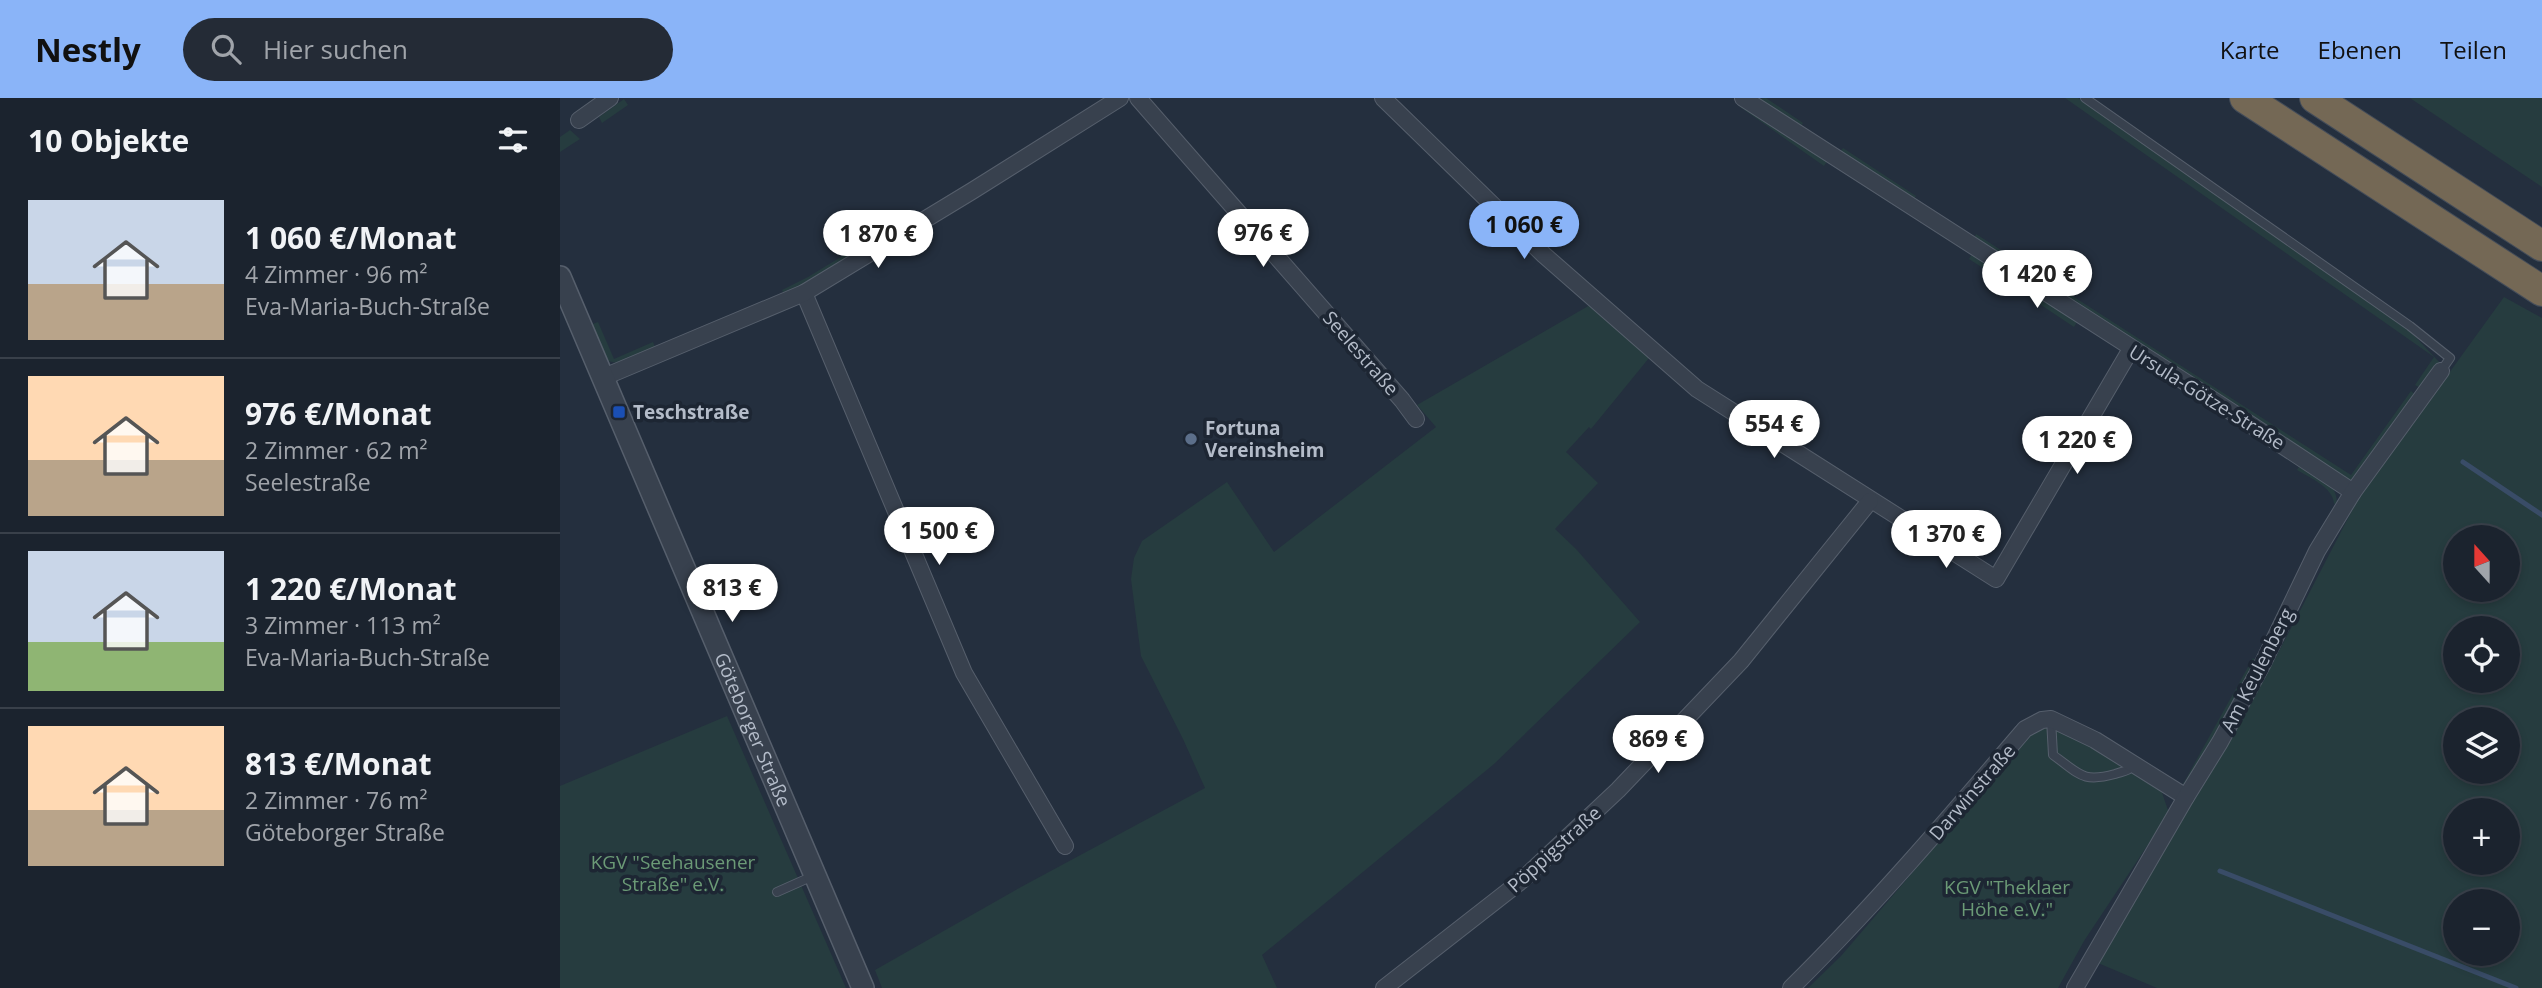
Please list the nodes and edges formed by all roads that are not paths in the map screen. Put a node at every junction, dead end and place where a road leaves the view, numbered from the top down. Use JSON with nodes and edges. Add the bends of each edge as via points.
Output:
{"nodes":[{"id":1,"x":610,"y":98,"type":"edge"},
{"id":2,"x":1120,"y":98,"type":"edge"},
{"id":3,"x":1138,"y":98,"type":"edge"},
{"id":4,"x":1383,"y":98,"type":"edge"},
{"id":5,"x":1743,"y":98,"type":"edge"},
{"id":6,"x":2085,"y":98,"type":"edge"},
{"id":7,"x":2245,"y":98,"type":"edge"},
{"id":8,"x":2315,"y":98,"type":"edge"},
{"id":9,"x":579,"y":120,"type":"dead end"},
{"id":10,"x":2535,"y":241,"type":"edge"},
{"id":11,"x":560,"y":277,"type":"edge"},
{"id":12,"x":2542,"y":291,"type":"edge"},
{"id":13,"x":804,"y":293,"type":"junction"},
{"id":14,"x":2131,"y":349,"type":"junction"},
{"id":15,"x":2445,"y":365,"type":"joint"},
{"id":16,"x":604,"y":377,"type":"junction"},
{"id":17,"x":1416,"y":419,"type":"dead end"},
{"id":18,"x":2353,"y":492,"type":"junction"},
{"id":19,"x":1870,"y":501,"type":"junction"},
{"id":20,"x":2051,"y":719,"type":"junction"},
{"id":21,"x":2135,"y":764,"type":"junction"},
{"id":22,"x":2186,"y":797,"type":"junction"},
{"id":23,"x":1065,"y":846,"type":"dead end"},
{"id":24,"x":816,"y":875,"type":"junction"},
{"id":25,"x":777,"y":892,"type":"dead end"},
{"id":26,"x":863,"y":988,"type":"edge"},
{"id":27,"x":1384,"y":988,"type":"edge"},
{"id":28,"x":1791,"y":988,"type":"edge"},
{"id":29,"x":2075,"y":988,"type":"edge"}],
"edges":[{"from":1,"to":9,"type":"street"},
{"from":2,"to":13,"type":"street"},
{"from":3,"to":17,"type":"street","name":"Seelestraße"},
{"from":4,"to":19,"type":"street","via":[[1544,255],[1681,376]]},
{"from":5,"to":14,"type":"street","name":"Ursula-Götze-Straße"},
{"from":6,"to":15,"type":"lane","via":[[2410,326]]},
{"from":7,"to":12,"type":"highway"},
{"from":8,"to":10,"type":"highway"},
{"from":11,"to":16,"type":"street","name":"Göteborger Straße"},
{"from":13,"to":16,"type":"street"},
{"from":13,"to":23,"type":"street","via":[[964,673]]},
{"from":14,"to":18,"type":"street","name":"Ursula-Götze-Straße"},
{"from":14,"to":19,"type":"street","via":[[1996,579]]},
{"from":15,"to":18,"type":"street","name":"Am Keulenberg"},
{"from":16,"to":24,"type":"street","name":"Göteborger Straße"},
{"from":18,"to":22,"type":"street","name":"Am Keulenberg","via":[[2317,551],[2221,742]]},
{"from":19,"to":27,"type":"street","name":"Pöppigstraße","via":[[1741,661],[1618,790],[1521,881]]},
{"from":20,"to":21,"type":"street"},
{"from":20,"to":21,"type":"lane","via":[[2053,755],[2090,779],[2130,770]]},
{"from":20,"to":28,"type":"street","name":"Darwinstraße","via":[[2025,729],[1905,870]]},
{"from":21,"to":22,"type":"street"},
{"from":22,"to":29,"type":"street","name":"Am Keulenberg"},
{"from":24,"to":25,"type":"lane"},
{"from":24,"to":26,"type":"street","name":"Göteborger Straße"}]}
